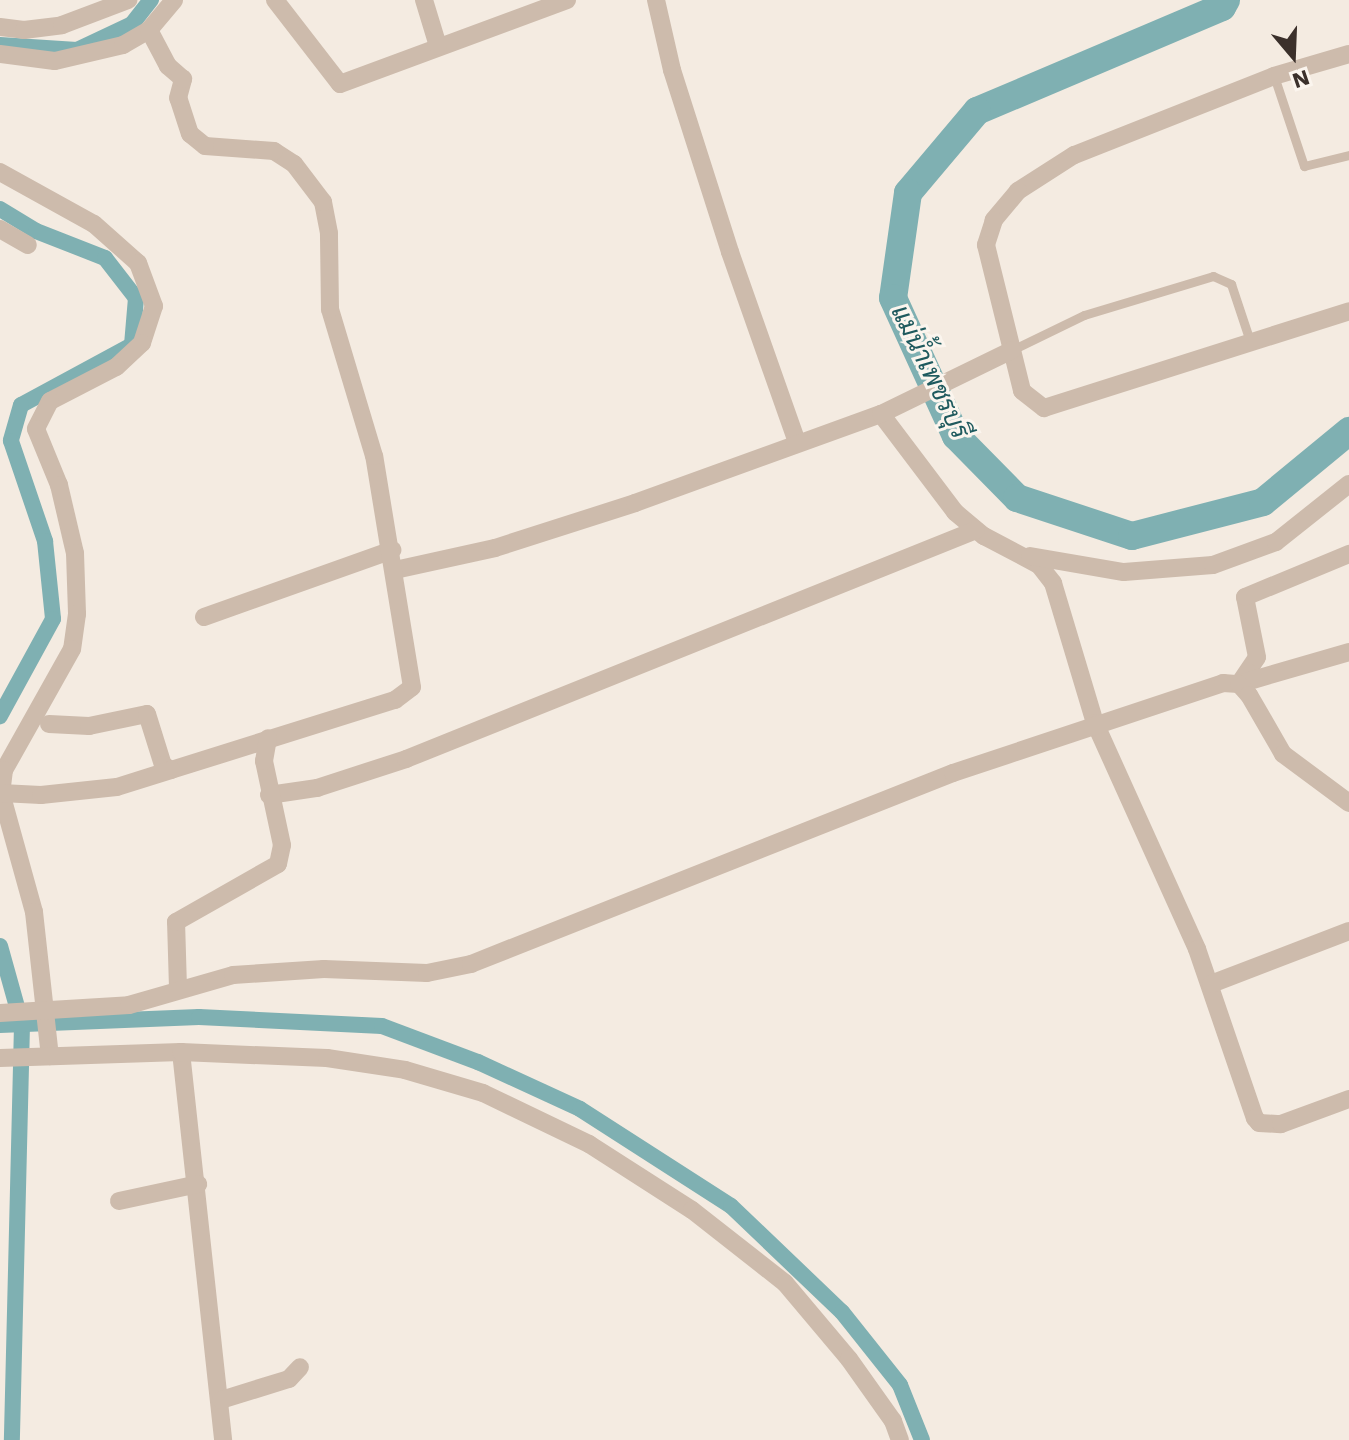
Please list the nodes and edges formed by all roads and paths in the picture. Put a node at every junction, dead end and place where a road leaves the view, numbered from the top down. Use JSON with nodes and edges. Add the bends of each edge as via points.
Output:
{"nodes":[{"id":1,"x":128,"y":0,"type":"edge"},
{"id":2,"x":174,"y":0,"type":"edge"},
{"id":3,"x":275,"y":0,"type":"edge"},
{"id":4,"x":424,"y":0,"type":"edge"},
{"id":5,"x":567,"y":0,"type":"edge"},
{"id":6,"x":656,"y":0,"type":"edge"},
{"id":7,"x":0,"y":27,"type":"edge"},
{"id":8,"x":149,"y":30,"type":"junction"},
{"id":9,"x":438,"y":46,"type":"junction"},
{"id":10,"x":0,"y":54,"type":"edge"},
{"id":11,"x":1349,"y":54,"type":"edge"},
{"id":12,"x":1274,"y":76,"type":"junction"},
{"id":13,"x":1349,"y":155,"type":"edge"},
{"id":14,"x":0,"y":172,"type":"edge"},
{"id":15,"x":0,"y":229,"type":"edge"},
{"id":16,"x":28,"y":245,"type":"dead end"},
{"id":17,"x":1349,"y":311,"type":"edge"},
{"id":18,"x":1251,"y":344,"type":"junction"},
{"id":19,"x":1012,"y":350,"type":"junction"},
{"id":20,"x":881,"y":414,"type":"junction"},
{"id":21,"x":797,"y":442,"type":"junction"},
{"id":22,"x":1349,"y":484,"type":"edge"},
{"id":23,"x":976,"y":530,"type":"junction"},
{"id":24,"x":392,"y":550,"type":"junction"},
{"id":25,"x":1349,"y":554,"type":"edge"},
{"id":26,"x":1024,"y":555,"type":"junction"},
{"id":27,"x":395,"y":570,"type":"junction"},
{"id":28,"x":204,"y":617,"type":"dead end"},
{"id":29,"x":1349,"y":652,"type":"edge"},
{"id":30,"x":1239,"y":684,"type":"junction"},
{"id":31,"x":1095,"y":723,"type":"junction"},
{"id":32,"x":49,"y":724,"type":"dead end"},
{"id":33,"x":268,"y":738,"type":"junction"},
{"id":34,"x":171,"y":770,"type":"junction"},
{"id":35,"x":1,"y":793,"type":"edge"},
{"id":36,"x":269,"y":795,"type":"junction"},
{"id":37,"x":1349,"y":803,"type":"edge"},
{"id":38,"x":1349,"y":931,"type":"edge"},
{"id":39,"x":1211,"y":984,"type":"junction"},
{"id":40,"x":178,"y":988,"type":"junction"},
{"id":41,"x":41,"y":1012,"type":"junction"},
{"id":42,"x":2,"y":1013,"type":"edge"},
{"id":43,"x":181,"y":1052,"type":"junction"},
{"id":44,"x":43,"y":1057,"type":"junction"},
{"id":45,"x":0,"y":1058,"type":"edge"},
{"id":46,"x":1349,"y":1099,"type":"edge"},
{"id":47,"x":198,"y":1184,"type":"junction"},
{"id":48,"x":119,"y":1201,"type":"dead end"},
{"id":49,"x":300,"y":1367,"type":"dead end"},
{"id":50,"x":221,"y":1400,"type":"junction"},
{"id":51,"x":223,"y":1440,"type":"edge"},
{"id":52,"x":900,"y":1440,"type":"edge"}],
"edges":[{"from":1,"to":7,"type":"street","via":[[62,25]]},
{"from":2,"to":8,"type":"street"},
{"from":3,"to":9,"type":"street","via":[[340,84]]},
{"from":4,"to":9,"type":"street"},
{"from":5,"to":9,"type":"street"},
{"from":6,"to":21,"type":"street","via":[[677,85]]},
{"from":8,"to":10,"type":"street","via":[[123,45],[55,61]]},
{"from":8,"to":24,"type":"street","via":[[168,66],[183,79],[178,98],[190,134],[205,146],[274,151],[294,164],[323,202],[330,309],[374,456]]},
{"from":11,"to":12,"type":"street"},
{"from":12,"to":13,"type":"lane","via":[[1304,166]]},
{"from":12,"to":19,"type":"street","via":[[1091,146],[1018,191],[994,220],[986,245]]},
{"from":14,"to":35,"type":"street","via":[[94,224],[138,263],[154,306],[142,343],[116,367],[50,401],[38,417],[36,429],[59,485],[75,553],[77,614],[72,649],[4,770]]},
{"from":15,"to":16,"type":"street"},
{"from":17,"to":18,"type":"street"},
{"from":18,"to":19,"type":"street","via":[[1044,408],[1025,397]]},
{"from":18,"to":19,"type":"lane","via":[[1231,284],[1213,276],[1084,315]]},
{"from":19,"to":20,"type":"street"},
{"from":20,"to":21,"type":"street"},
{"from":20,"to":23,"type":"street","via":[[939,495]]},
{"from":21,"to":27,"type":"street","via":[[550,533]]},
{"from":22,"to":26,"type":"street","via":[[1276,542],[1213,565],[1124,572]]},
{"from":23,"to":26,"type":"street"},
{"from":23,"to":36,"type":"street","via":[[406,759],[317,788]]},
{"from":24,"to":27,"type":"street"},
{"from":24,"to":28,"type":"street"},
{"from":25,"to":30,"type":"street","via":[[1245,597],[1257,657]]},
{"from":26,"to":31,"type":"street","via":[[1053,583]]},
{"from":27,"to":33,"type":"street","via":[[412,687],[395,700]]},
{"from":29,"to":30,"type":"street"},
{"from":30,"to":31,"type":"street","via":[[1214,684]]},
{"from":30,"to":37,"type":"street","via":[[1283,754]]},
{"from":31,"to":39,"type":"street"},
{"from":31,"to":40,"type":"street","via":[[471,964],[427,973],[264,972]]},
{"from":32,"to":34,"type":"street","via":[[89,726],[147,714],[163,765]]},
{"from":33,"to":34,"type":"street"},
{"from":33,"to":36,"type":"street","via":[[264,761]]},
{"from":34,"to":35,"type":"street","via":[[117,787],[41,795]]},
{"from":35,"to":41,"type":"street","via":[[34,912]]},
{"from":36,"to":40,"type":"street","via":[[282,845],[278,864],[176,922]]},
{"from":38,"to":39,"type":"street"},
{"from":39,"to":46,"type":"street","via":[[1259,1123],[1281,1124]]},
{"from":40,"to":41,"type":"street","via":[[129,1005]]},
{"from":41,"to":42,"type":"street"},
{"from":41,"to":44,"type":"street"},
{"from":43,"to":44,"type":"street"},
{"from":43,"to":47,"type":"street"},
{"from":43,"to":52,"type":"street","via":[[327,1058],[405,1070],[483,1093],[589,1144],[692,1210],[785,1283],[849,1359],[893,1421]]},
{"from":44,"to":45,"type":"street"},
{"from":47,"to":48,"type":"street"},
{"from":47,"to":50,"type":"street"},
{"from":49,"to":50,"type":"street","via":[[289,1379]]},
{"from":50,"to":51,"type":"street"}]}
